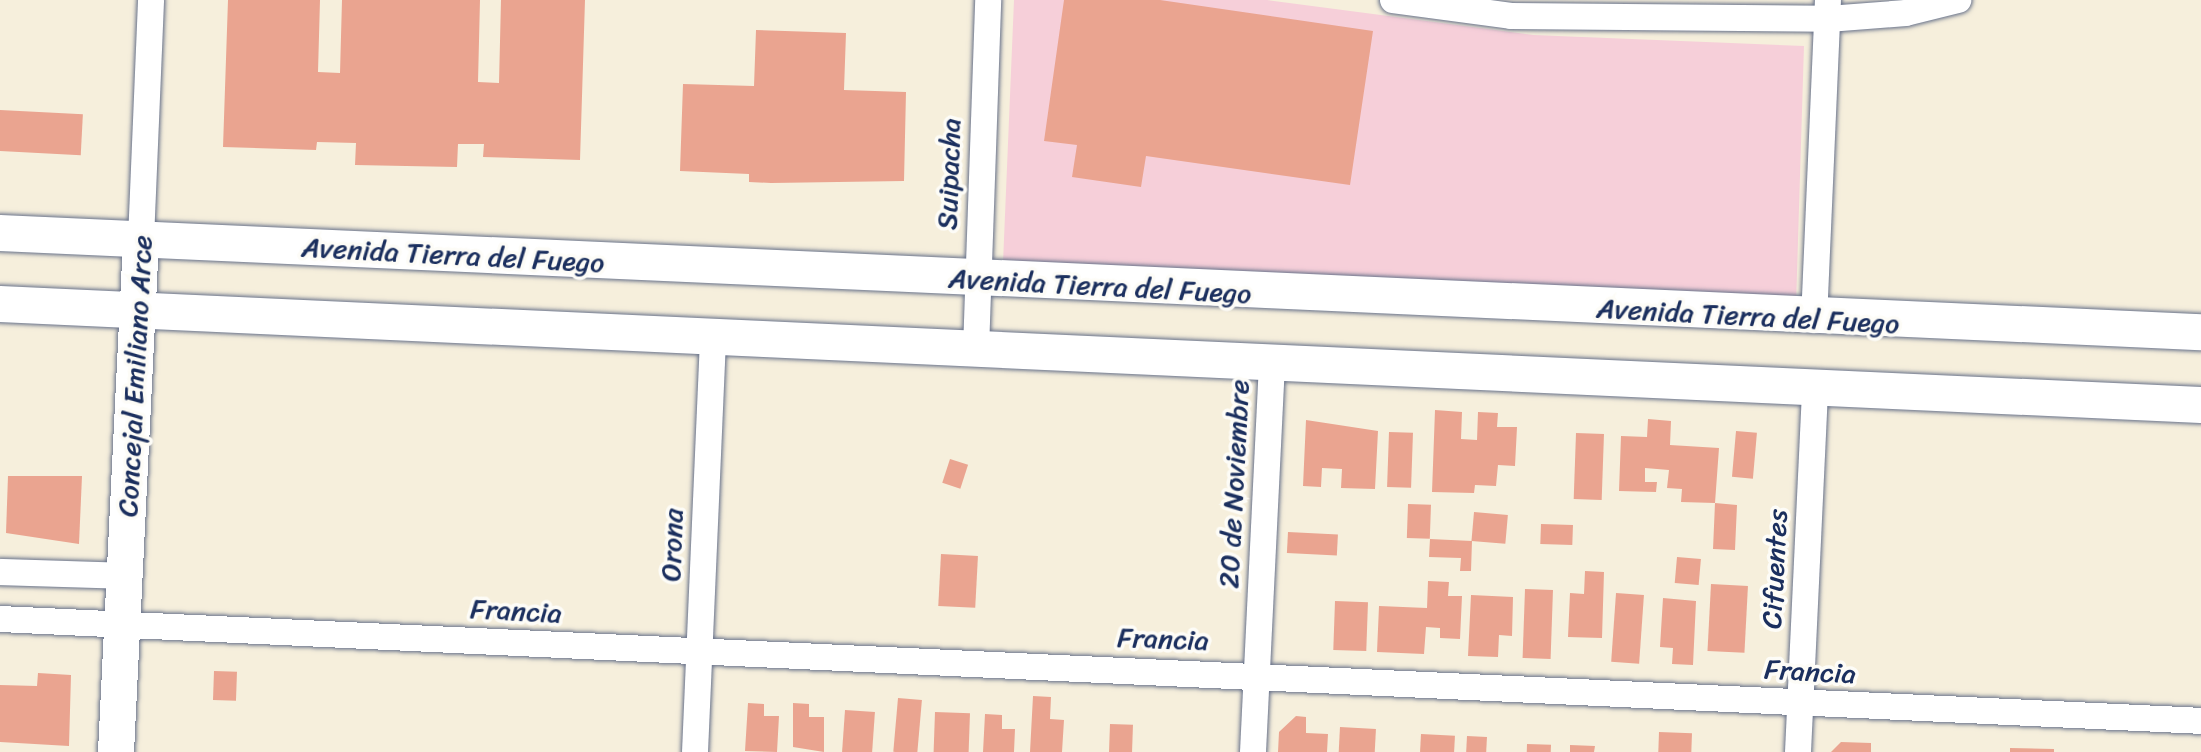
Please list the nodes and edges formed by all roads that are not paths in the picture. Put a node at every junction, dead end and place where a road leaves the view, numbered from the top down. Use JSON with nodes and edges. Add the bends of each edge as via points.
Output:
{"nodes":[{"id":1,"x":151,"y":0,"type":"edge"},
{"id":2,"x":988,"y":0,"type":"edge"},
{"id":3,"x":1393,"y":0,"type":"edge"},
{"id":4,"x":1958,"y":0,"type":"edge"},
{"id":5,"x":1828,"y":10,"type":"edge"},
{"id":6,"x":0,"y":233,"type":"edge"},
{"id":7,"x":141,"y":240,"type":"junction"},
{"id":8,"x":977,"y":281,"type":"junction"},
{"id":9,"x":0,"y":304,"type":"edge"},
{"id":10,"x":138,"y":310,"type":"junction"},
{"id":11,"x":1814,"y":320,"type":"junction"},
{"id":12,"x":2201,"y":332,"type":"edge"},
{"id":13,"x":713,"y":340,"type":"junction"},
{"id":14,"x":976,"y":350,"type":"junction"},
{"id":15,"x":1272,"y":363,"type":"junction"},
{"id":16,"x":1815,"y":389,"type":"junction"},
{"id":17,"x":2201,"y":405,"type":"edge"},
{"id":18,"x":0,"y":572,"type":"edge"},
{"id":19,"x":125,"y":576,"type":"junction"},
{"id":20,"x":0,"y":619,"type":"edge"},
{"id":21,"x":122,"y":624,"type":"junction"},
{"id":22,"x":700,"y":651,"type":"junction"},
{"id":23,"x":1256,"y":675,"type":"junction"},
{"id":24,"x":1800,"y":704,"type":"junction"},
{"id":25,"x":2201,"y":721,"type":"edge"},
{"id":26,"x":116,"y":752,"type":"edge"},
{"id":27,"x":695,"y":752,"type":"edge"},
{"id":28,"x":1253,"y":752,"type":"edge"},
{"id":29,"x":1798,"y":752,"type":"edge"}],
"edges":[{"from":1,"to":7,"type":"street","name":"Concejal Emiliano Arce"},
{"from":2,"to":8,"type":"street","name":"Suipacha"},
{"from":3,"to":5,"type":"street","via":[[1511,16]]},
{"from":4,"to":5,"type":"street","via":[[1906,13]]},
{"from":5,"to":11,"type":"street"},
{"from":6,"to":7,"type":"street","name":"Avenida Tierra del Fuego"},
{"from":7,"to":8,"type":"street","name":"Avenida Tierra del Fuego"},
{"from":7,"to":10,"type":"street","name":"Concejal Emiliano Arce"},
{"from":8,"to":11,"type":"street","name":"Avenida Tierra del Fuego"},
{"from":8,"to":14,"type":"street","name":"Suipacha"},
{"from":9,"to":10,"type":"street"},
{"from":10,"to":13,"type":"street"},
{"from":10,"to":19,"type":"street","name":"Concejal Emiliano Arce"},
{"from":11,"to":12,"type":"street","name":"Avenida Tierra del Fuego"},
{"from":13,"to":14,"type":"street"},
{"from":13,"to":22,"type":"street","name":"Orona"},
{"from":14,"to":15,"type":"street"},
{"from":15,"to":16,"type":"street"},
{"from":15,"to":23,"type":"street","name":"20 de Noviembre"},
{"from":16,"to":17,"type":"street"},
{"from":16,"to":24,"type":"street","name":"Cifuentes"},
{"from":18,"to":19,"type":"street"},
{"from":19,"to":21,"type":"street","name":"Concejal Emiliano Arce"},
{"from":20,"to":21,"type":"street","name":"Francia"},
{"from":21,"to":22,"type":"street","name":"Francia"},
{"from":21,"to":26,"type":"street","name":"Concejal Emiliano Arce"},
{"from":22,"to":23,"type":"street","name":"Francia"},
{"from":22,"to":27,"type":"street","name":"Orona"},
{"from":23,"to":24,"type":"street","name":"Francia"},
{"from":23,"to":28,"type":"street","name":"20 de Noviembre"},
{"from":24,"to":25,"type":"street","name":"Francia"},
{"from":24,"to":29,"type":"street","name":"Cifuentes"}]}
